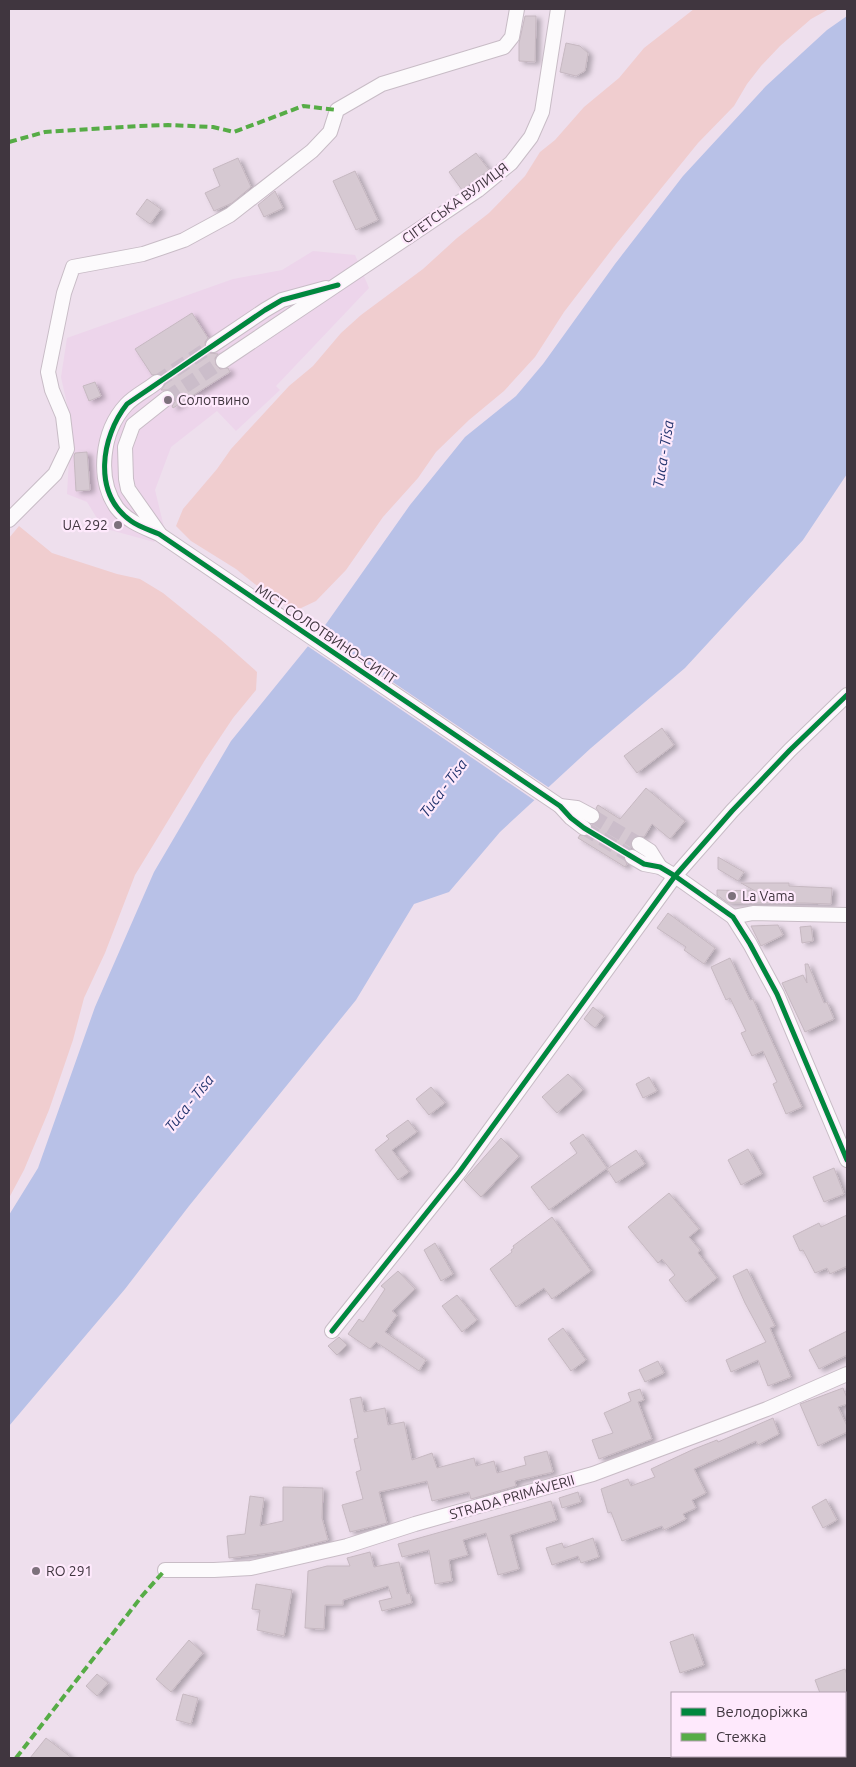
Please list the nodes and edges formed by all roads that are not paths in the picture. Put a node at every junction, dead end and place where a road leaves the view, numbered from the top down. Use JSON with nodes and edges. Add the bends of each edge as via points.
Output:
{"nodes":[{"id":1,"x":517,"y":9,"type":"edge"},
{"id":2,"x":558,"y":9,"type":"edge"},
{"id":3,"x":338,"y":284,"type":"junction"},
{"id":4,"x":213,"y":345,"type":"tunnel mouth"},
{"id":5,"x":223,"y":360,"type":"tunnel mouth"},
{"id":6,"x":157,"y":382,"type":"tunnel mouth"},
{"id":7,"x":167,"y":398,"type":"tunnel mouth"},
{"id":8,"x":9,"y":520,"type":"edge"},
{"id":9,"x":163,"y":537,"type":"junction"},
{"id":10,"x":847,"y":694,"type":"edge"},
{"id":11,"x":554,"y":802,"type":"junction"},
{"id":12,"x":592,"y":816,"type":"tunnel mouth"},
{"id":13,"x":584,"y":828,"type":"tunnel mouth"},
{"id":14,"x":635,"y":851,"type":"tunnel mouth"},
{"id":15,"x":675,"y":876,"type":"junction"},
{"id":16,"x":847,"y":915,"type":"edge"},
{"id":17,"x":733,"y":917,"type":"junction"},
{"id":18,"x":847,"y":1160,"type":"edge"},
{"id":19,"x":332,"y":1331,"type":"dead end"},
{"id":20,"x":847,"y":1374,"type":"edge"},
{"id":21,"x":165,"y":1570,"type":"dead end"}],
"edges":[{"from":1,"to":8,"type":"street","via":[[512,37],[504,47],[382,84],[337,110],[330,132],[312,151],[230,215],[184,240],[143,254],[73,267],[64,293],[48,372],[63,416],[67,449],[55,474]]},
{"from":2,"to":3,"type":"street","name":"СІГЕТСЬКА ВУЛИЦЯ","via":[[542,112],[531,137],[511,163],[478,190]]},
{"from":3,"to":4,"type":"street","name":"СІГЕТСЬКА ВУЛИЦЯ","via":[[282,300]]},
{"from":3,"to":5,"type":"street","name":"СІГЕТСЬКА ВУЛИЦЯ"},
{"from":6,"to":9,"type":"street","via":[[127,404],[118,415],[106,445],[105,463],[109,493],[118,509],[132,522]]},
{"from":7,"to":9,"type":"street","via":[[133,425],[125,446],[128,489]]},
{"from":9,"to":11,"type":"street","name":"МІСТ СОЛОТВИНО–СИГІТ"},
{"from":10,"to":15,"type":"street","via":[[732,811]]},
{"from":11,"to":12,"type":"street"},
{"from":11,"to":13,"type":"street"},
{"from":14,"to":15,"type":"street","via":[[650,851],[660,867]]},
{"from":15,"to":17,"type":"street"},
{"from":15,"to":19,"type":"street","via":[[460,1171]]},
{"from":16,"to":17,"type":"street","via":[[753,913]]},
{"from":17,"to":18,"type":"street","via":[[777,994]]},
{"from":20,"to":21,"type":"street","name":"STRADA PRIMĂVERII","via":[[767,1409],[593,1474],[347,1546],[251,1568]]}]}
